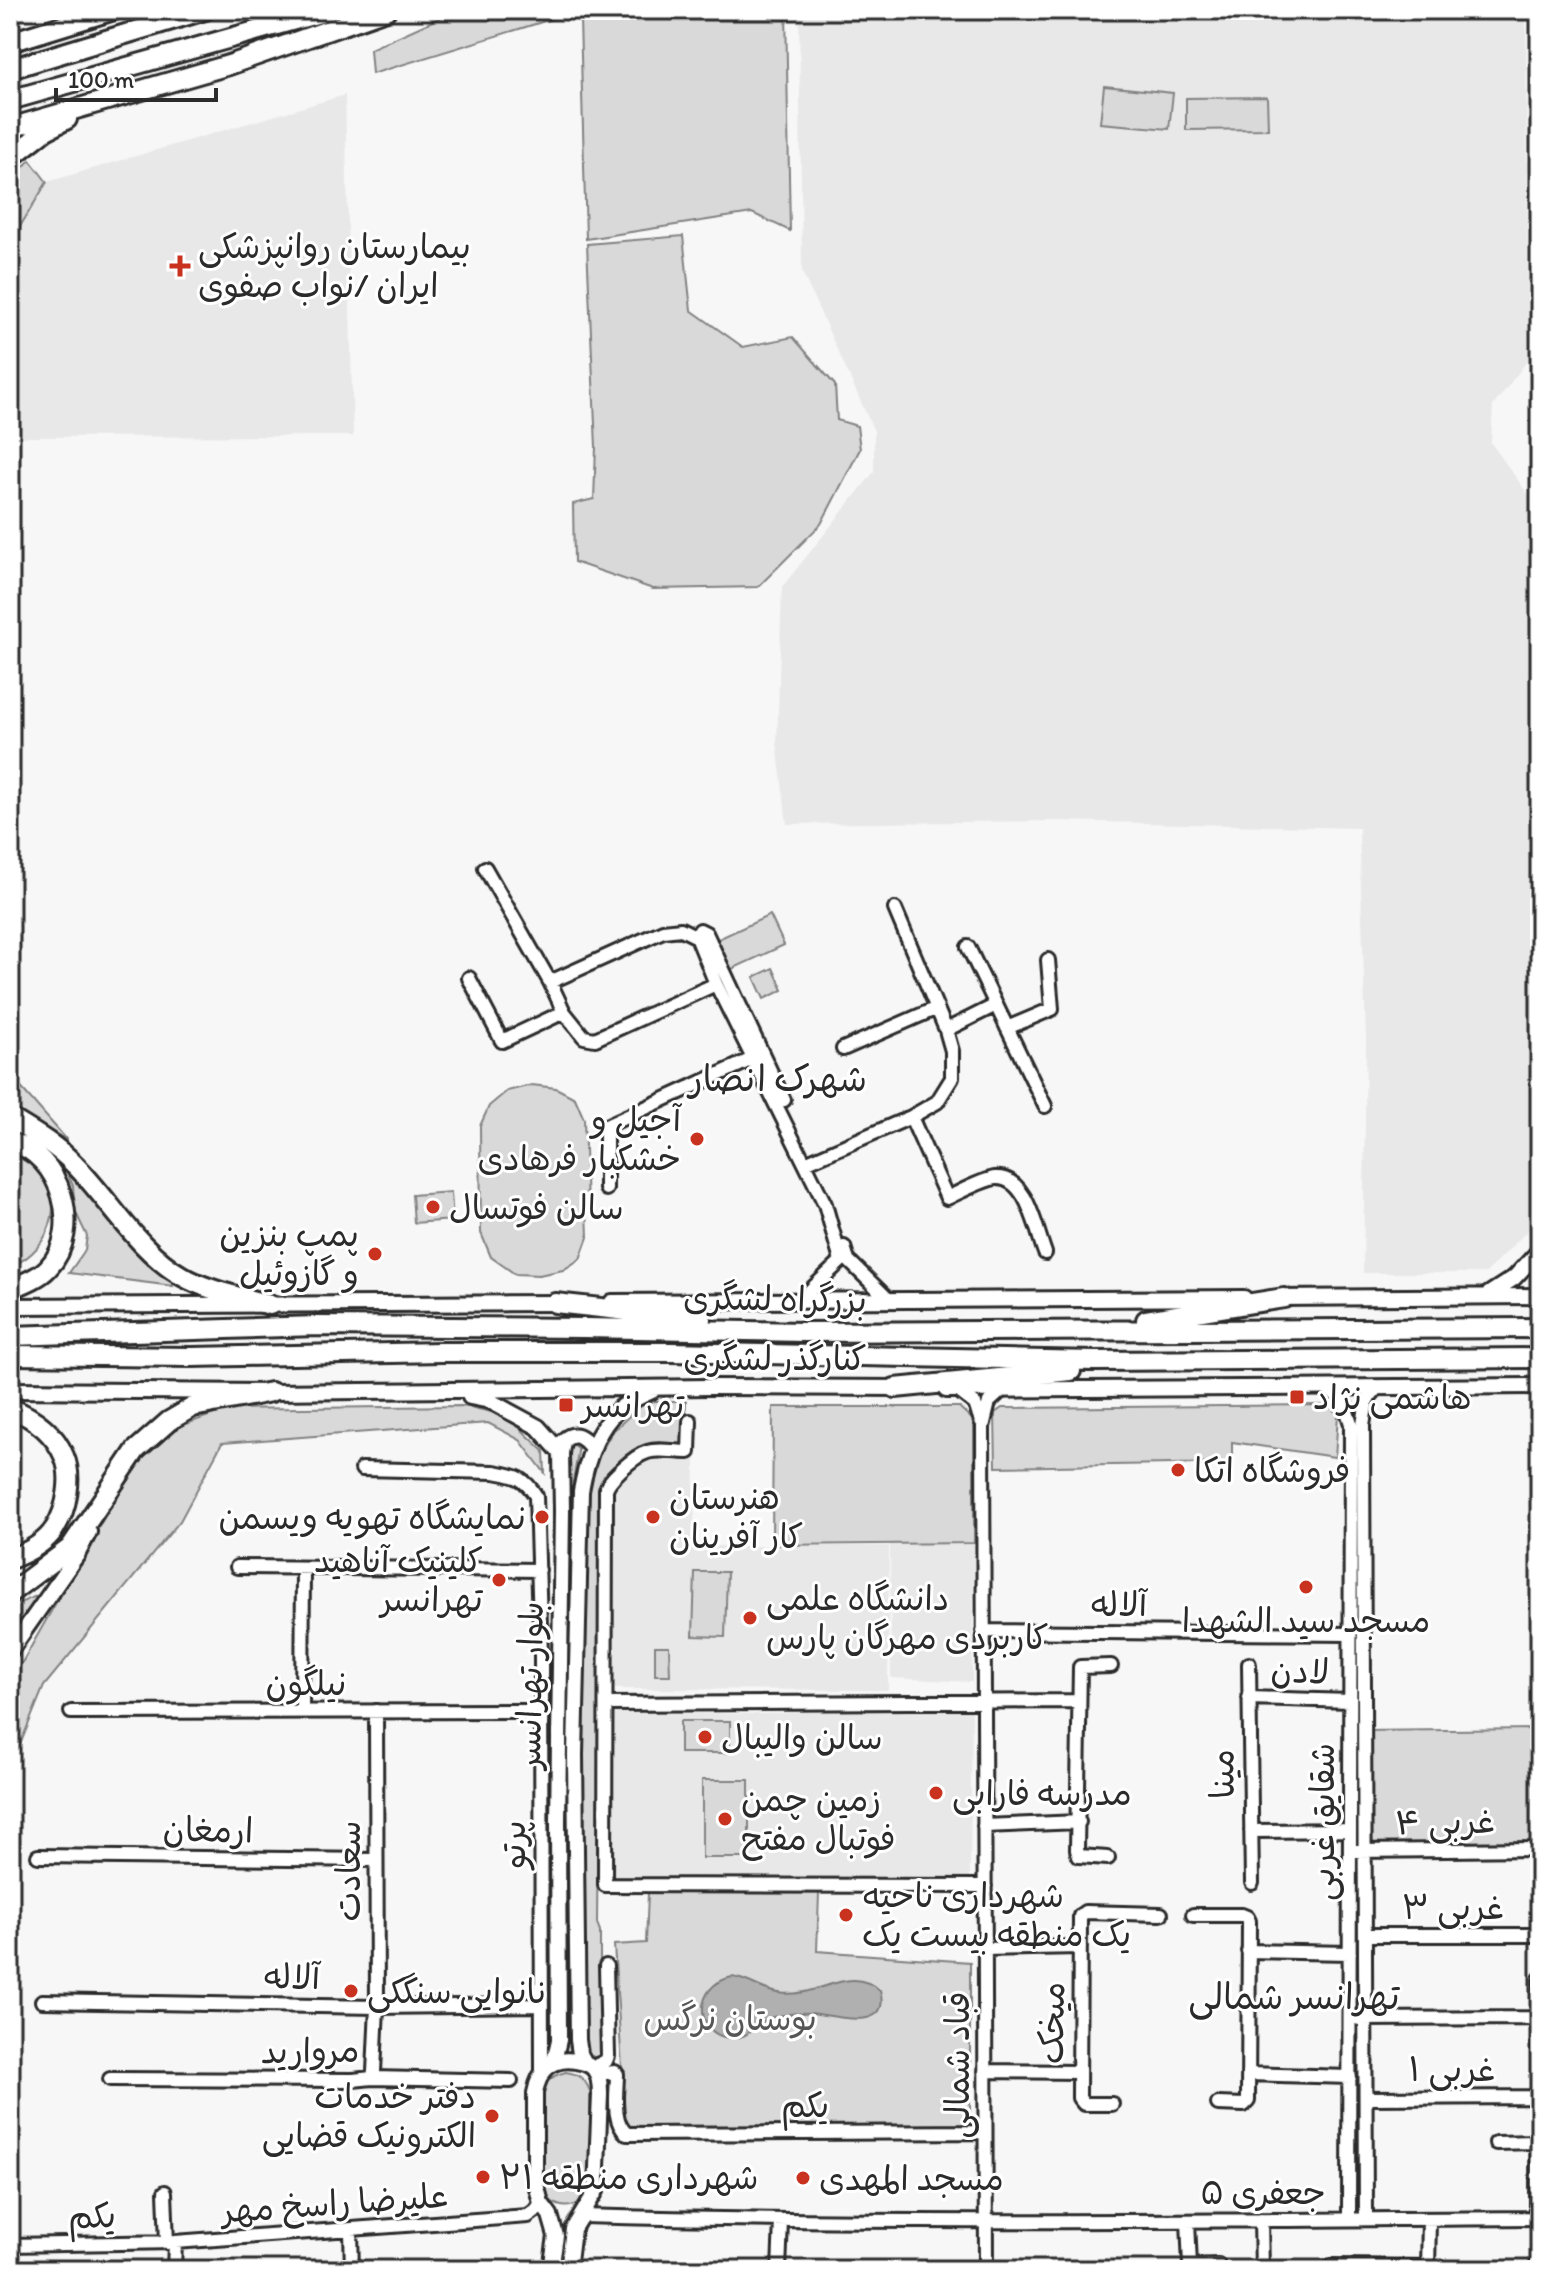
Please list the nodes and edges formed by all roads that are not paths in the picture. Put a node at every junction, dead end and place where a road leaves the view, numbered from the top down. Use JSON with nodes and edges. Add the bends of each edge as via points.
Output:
{"nodes":[{"id":1,"x":114,"y":10,"type":"edge"},
{"id":2,"x":205,"y":10,"type":"edge"},
{"id":3,"x":330,"y":10,"type":"edge"},
{"id":4,"x":386,"y":10,"type":"edge"},
{"id":5,"x":62,"y":25,"type":"junction"},
{"id":6,"x":10,"y":32,"type":"edge"},
{"id":7,"x":10,"y":42,"type":"edge"},
{"id":8,"x":10,"y":69,"type":"edge"},
{"id":9,"x":115,"y":97,"type":"junction"},
{"id":10,"x":10,"y":100,"type":"edge"},
{"id":11,"x":10,"y":128,"type":"edge"},
{"id":12,"x":10,"y":158,"type":"edge"},
{"id":13,"x":485,"y":868,"type":"dead end"},
{"id":14,"x":895,"y":909,"type":"dead end"},
{"id":15,"x":697,"y":937,"type":"junction"},
{"id":16,"x":968,"y":947,"type":"dead end"},
{"id":17,"x":1048,"y":960,"type":"dead end"},
{"id":18,"x":469,"y":978,"type":"dead end"},
{"id":19,"x":550,"y":982,"type":"junction"},
{"id":20,"x":716,"y":984,"type":"junction"},
{"id":21,"x":996,"y":1005,"type":"junction"},
{"id":22,"x":937,"y":1008,"type":"junction"},
{"id":23,"x":564,"y":1012,"type":"junction"},
{"id":24,"x":1007,"y":1028,"type":"junction"},
{"id":25,"x":946,"y":1030,"type":"junction"},
{"id":26,"x":843,"y":1049,"type":"dead end"},
{"id":27,"x":758,"y":1056,"type":"junction"},
{"id":28,"x":1045,"y":1106,"type":"dead end"},
{"id":29,"x":911,"y":1117,"type":"junction"},
{"id":30,"x":10,"y":1118,"type":"edge"},
{"id":31,"x":10,"y":1142,"type":"edge"},
{"id":32,"x":808,"y":1162,"type":"junction"},
{"id":33,"x":606,"y":1189,"type":"dead end"},
{"id":34,"x":1540,"y":1250,"type":"edge"},
{"id":35,"x":1045,"y":1253,"type":"dead end"},
{"id":36,"x":10,"y":1289,"type":"edge"},
{"id":37,"x":1540,"y":1296,"type":"edge"},
{"id":38,"x":1484,"y":1297,"type":"junction"},
{"id":39,"x":1284,"y":1298,"type":"junction"},
{"id":40,"x":799,"y":1301,"type":"junction"},
{"id":41,"x":890,"y":1301,"type":"junction"},
{"id":42,"x":555,"y":1303,"type":"junction"},
{"id":43,"x":270,"y":1305,"type":"junction"},
{"id":44,"x":10,"y":1306,"type":"edge"},
{"id":45,"x":1540,"y":1328,"type":"edge"},
{"id":46,"x":1088,"y":1330,"type":"junction"},
{"id":47,"x":804,"y":1332,"type":"junction"},
{"id":48,"x":10,"y":1336,"type":"edge"},
{"id":49,"x":10,"y":1355,"type":"edge"},
{"id":50,"x":1540,"y":1358,"type":"edge"},
{"id":51,"x":1206,"y":1361,"type":"junction"},
{"id":52,"x":1540,"y":1386,"type":"edge"},
{"id":53,"x":1321,"y":1387,"type":"junction"},
{"id":54,"x":895,"y":1388,"type":"junction"},
{"id":55,"x":1377,"y":1388,"type":"junction"},
{"id":56,"x":655,"y":1389,"type":"junction"},
{"id":57,"x":10,"y":1390,"type":"edge"},
{"id":58,"x":957,"y":1390,"type":"junction"},
{"id":59,"x":435,"y":1391,"type":"junction"},
{"id":60,"x":1001,"y":1391,"type":"junction"},
{"id":61,"x":271,"y":1392,"type":"junction"},
{"id":62,"x":10,"y":1408,"type":"edge"},
{"id":63,"x":690,"y":1421,"type":"dead end"},
{"id":64,"x":1357,"y":1424,"type":"junction"},
{"id":65,"x":983,"y":1427,"type":"junction"},
{"id":66,"x":592,"y":1448,"type":"junction"},
{"id":67,"x":561,"y":1453,"type":"junction"},
{"id":68,"x":362,"y":1469,"type":"dead end"},
{"id":69,"x":107,"y":1493,"type":"junction"},
{"id":70,"x":10,"y":1559,"type":"edge"},
{"id":71,"x":237,"y":1567,"type":"dead end"},
{"id":72,"x":303,"y":1568,"type":"junction"},
{"id":73,"x":539,"y":1570,"type":"junction"},
{"id":74,"x":1357,"y":1583,"type":"junction"},
{"id":75,"x":10,"y":1593,"type":"edge"},
{"id":76,"x":560,"y":1623,"type":"junction"},
{"id":77,"x":983,"y":1631,"type":"junction"},
{"id":78,"x":1350,"y":1634,"type":"junction"},
{"id":79,"x":10,"y":1651,"type":"edge"},
{"id":80,"x":541,"y":1657,"type":"junction"},
{"id":81,"x":1249,"y":1664,"type":"dead end"},
{"id":82,"x":1111,"y":1666,"type":"dead end"},
{"id":83,"x":1249,"y":1698,"type":"junction"},
{"id":84,"x":984,"y":1701,"type":"junction"},
{"id":85,"x":1078,"y":1701,"type":"junction"},
{"id":86,"x":1350,"y":1701,"type":"junction"},
{"id":87,"x":606,"y":1704,"type":"junction"},
{"id":88,"x":302,"y":1711,"type":"junction"},
{"id":89,"x":376,"y":1711,"type":"junction"},
{"id":90,"x":541,"y":1711,"type":"junction"},
{"id":91,"x":71,"y":1712,"type":"dead end"},
{"id":92,"x":1079,"y":1822,"type":"junction"},
{"id":93,"x":984,"y":1826,"type":"junction"},
{"id":94,"x":1350,"y":1830,"type":"junction"},
{"id":95,"x":1251,"y":1831,"type":"junction"},
{"id":96,"x":1540,"y":1849,"type":"edge"},
{"id":97,"x":1350,"y":1851,"type":"junction"},
{"id":98,"x":1365,"y":1851,"type":"junction"},
{"id":99,"x":38,"y":1856,"type":"dead end"},
{"id":100,"x":1108,"y":1858,"type":"dead end"},
{"id":101,"x":376,"y":1860,"type":"junction"},
{"id":102,"x":1252,"y":1883,"type":"dead end"},
{"id":103,"x":985,"y":1886,"type":"junction"},
{"id":104,"x":1161,"y":1914,"type":"dead end"},
{"id":105,"x":1193,"y":1915,"type":"dead end"},
{"id":106,"x":1365,"y":1935,"type":"junction"},
{"id":107,"x":1540,"y":1935,"type":"edge"},
{"id":108,"x":1080,"y":1947,"type":"junction"},
{"id":109,"x":985,"y":1949,"type":"junction"},
{"id":110,"x":1248,"y":1951,"type":"junction"},
{"id":111,"x":1350,"y":1953,"type":"junction"},
{"id":112,"x":606,"y":1966,"type":"dead end"},
{"id":113,"x":1540,"y":1979,"type":"edge"},
{"id":114,"x":42,"y":2001,"type":"dead end"},
{"id":115,"x":542,"y":2005,"type":"junction"},
{"id":116,"x":377,"y":2007,"type":"junction"},
{"id":117,"x":1350,"y":2018,"type":"junction"},
{"id":118,"x":1540,"y":2018,"type":"edge"},
{"id":119,"x":1366,"y":2019,"type":"junction"},
{"id":120,"x":554,"y":2061,"type":"junction"},
{"id":121,"x":592,"y":2068,"type":"junction"},
{"id":122,"x":985,"y":2071,"type":"junction"},
{"id":123,"x":542,"y":2072,"type":"junction"},
{"id":124,"x":1079,"y":2072,"type":"junction"},
{"id":125,"x":1248,"y":2074,"type":"junction"},
{"id":126,"x":1350,"y":2077,"type":"junction"},
{"id":127,"x":372,"y":2078,"type":"junction"},
{"id":128,"x":110,"y":2079,"type":"dead end"},
{"id":129,"x":511,"y":2081,"type":"dead end"},
{"id":130,"x":1539,"y":2097,"type":"edge"},
{"id":131,"x":1366,"y":2098,"type":"junction"},
{"id":132,"x":1112,"y":2104,"type":"dead end"},
{"id":133,"x":1218,"y":2104,"type":"dead end"},
{"id":134,"x":984,"y":2132,"type":"junction"},
{"id":135,"x":1538,"y":2142,"type":"junction"},
{"id":136,"x":1496,"y":2143,"type":"dead end"},
{"id":137,"x":165,"y":2192,"type":"dead end"},
{"id":138,"x":541,"y":2203,"type":"junction"},
{"id":139,"x":550,"y":2215,"type":"junction"},
{"id":140,"x":582,"y":2216,"type":"junction"},
{"id":141,"x":1538,"y":2218,"type":"edge"},
{"id":142,"x":1349,"y":2219,"type":"junction"},
{"id":143,"x":1366,"y":2219,"type":"junction"},
{"id":144,"x":1429,"y":2219,"type":"junction"},
{"id":145,"x":1261,"y":2220,"type":"junction"},
{"id":146,"x":781,"y":2221,"type":"junction"},
{"id":147,"x":1188,"y":2221,"type":"junction"},
{"id":148,"x":986,"y":2222,"type":"junction"},
{"id":149,"x":351,"y":2231,"type":"junction"},
{"id":150,"x":171,"y":2242,"type":"junction"},
{"id":151,"x":10,"y":2245,"type":"edge"},
{"id":152,"x":1218,"y":2265,"type":"dead end"},
{"id":153,"x":1331,"y":2266,"type":"dead end"},
{"id":154,"x":1428,"y":2268,"type":"edge"},
{"id":155,"x":174,"y":2270,"type":"edge"},
{"id":156,"x":352,"y":2270,"type":"edge"},
{"id":157,"x":551,"y":2270,"type":"edge"},
{"id":158,"x":568,"y":2270,"type":"edge"},
{"id":159,"x":779,"y":2270,"type":"edge"},
{"id":160,"x":986,"y":2270,"type":"edge"},
{"id":161,"x":1262,"y":2270,"type":"edge"}],
"edges":[{"from":1,"to":5,"type":"highway"},
{"from":2,"to":8,"type":"highway"},
{"from":3,"to":10,"type":"highway"},
{"from":4,"to":9,"type":"highway","via":[[229,65]]},
{"from":5,"to":6,"type":"highway"},
{"from":5,"to":7,"type":"highway"},
{"from":9,"to":11,"type":"highway"},
{"from":9,"to":12,"type":"highway","via":[[46,130]]},
{"from":13,"to":19,"type":"street"},
{"from":14,"to":22,"type":"street"},
{"from":15,"to":19,"type":"street","via":[[681,929],[663,931]]},
{"from":15,"to":20,"type":"street"},
{"from":15,"to":27,"type":"street","via":[[700,930],[706,933]]},
{"from":16,"to":21,"type":"street"},
{"from":17,"to":24,"type":"street","via":[[1052,1009]]},
{"from":18,"to":23,"type":"street","via":[[502,1041]]},
{"from":19,"to":23,"type":"street"},
{"from":20,"to":23,"type":"street","via":[[595,1039],[584,1037]]},
{"from":20,"to":27,"type":"street"},
{"from":21,"to":24,"type":"street"},
{"from":21,"to":25,"type":"street"},
{"from":22,"to":25,"type":"street"},
{"from":22,"to":26,"type":"street"},
{"from":24,"to":28,"type":"street"},
{"from":25,"to":29,"type":"street","via":[[952,1078],[937,1102]]},
{"from":27,"to":32,"type":"street"},
{"from":27,"to":33,"type":"street","via":[[606,1126]]},
{"from":29,"to":32,"type":"street"},
{"from":29,"to":35,"type":"street","via":[[947,1198],[995,1178],[1011,1180],[1022,1189]]},
{"from":30,"to":43,"type":"highway","via":[[60,1150],[151,1252],[182,1276]]},
{"from":31,"to":36,"type":"highway","via":[[30,1149],[47,1166],[60,1187],[65,1214],[62,1247],[48,1269]]},
{"from":32,"to":40,"type":"street","via":[[841,1261]]},
{"from":32,"to":41,"type":"street","via":[[831,1201],[848,1260]]},
{"from":34,"to":38,"type":"main road","via":[[1514,1278]]},
{"from":37,"to":38,"type":"main road","name":"کنارگذر لشگری"},
{"from":38,"to":39,"type":"main road","name":"کنارگذر لشگری"},
{"from":39,"to":41,"type":"main road","name":"کنارگذر لشگری"},
{"from":39,"to":46,"type":"highway"},
{"from":40,"to":41,"type":"main road","name":"کنارگذر لشگری"},
{"from":40,"to":42,"type":"main road","name":"کنارگذر لشگری"},
{"from":42,"to":43,"type":"main road","name":"کنارگذر لشگری"},
{"from":42,"to":47,"type":"highway"},
{"from":43,"to":44,"type":"main road","name":"کنارگذر لشگری"},
{"from":45,"to":46,"type":"highway","name":"بزرگراه لشگری"},
{"from":46,"to":47,"type":"highway","name":"بزرگراه لشگری"},
{"from":47,"to":48,"type":"highway","name":"بزرگراه لشگری","via":[[317,1326]]},
{"from":49,"to":51,"type":"highway","name":"بزرگراه لشگری","via":[[671,1352]]},
{"from":50,"to":51,"type":"highway","name":"بزرگراه لشگری"},
{"from":51,"to":54,"type":"highway"},
{"from":52,"to":55,"type":"main road","name":"کنارگذر لشگری"},
{"from":53,"to":55,"type":"main road","name":"کنارگذر لشگری"},
{"from":53,"to":60,"type":"main road","name":"کنارگذر لشگری"},
{"from":53,"to":64,"type":"street","via":[[1343,1399]]},
{"from":54,"to":56,"type":"main road","name":"کنارگذر لشگری"},
{"from":54,"to":58,"type":"main road","name":"کنارگذر لشگری"},
{"from":55,"to":64,"type":"street"},
{"from":56,"to":59,"type":"main road","name":"کنارگذر لشگری"},
{"from":56,"to":66,"type":"main road","name":"بلوار تهرانسر","via":[[618,1410]]},
{"from":57,"to":61,"type":"main road","name":"کنارگذر لشگری"},
{"from":58,"to":60,"type":"main road","name":"کنارگذر لشگری"},
{"from":58,"to":65,"type":"street","via":[[979,1409]]},
{"from":59,"to":61,"type":"main road","name":"کنارگذر لشگری"},
{"from":59,"to":67,"type":"main road","via":[[510,1410],[538,1427]]},
{"from":60,"to":65,"type":"street","via":[[989,1402]]},
{"from":61,"to":69,"type":"highway","via":[[193,1407],[169,1421],[136,1450]]},
{"from":62,"to":70,"type":"highway","via":[[40,1423],[56,1441],[68,1480],[55,1528],[28,1552]]},
{"from":63,"to":87,"type":"street","via":[[689,1452],[638,1454],[606,1489]]},
{"from":64,"to":74,"type":"street","name":"شقایق غربی"},
{"from":65,"to":77,"type":"street","name":"قباد شمالی"},
{"from":66,"to":67,"type":"main road","via":[[572,1435],[563,1441]]},
{"from":66,"to":121,"type":"main road","name":"بلوار تهرانسر","via":[[581,1491],[575,1730],[578,2040],[580,2054]]},
{"from":67,"to":76,"type":"main road","name":"بلوار تهرانسر"},
{"from":68,"to":73,"type":"street","name":"پرتو","via":[[494,1472],[524,1480],[536,1496]]},
{"from":69,"to":75,"type":"highway","via":[[70,1548]]},
{"from":69,"to":79,"type":"main road","via":[[77,1555]]},
{"from":71,"to":72,"type":"street"},
{"from":72,"to":73,"type":"street"},
{"from":72,"to":88,"type":"street"},
{"from":73,"to":80,"type":"street","name":"پرتو"},
{"from":74,"to":78,"type":"street","name":"شقایق غربی"},
{"from":74,"to":98,"type":"street","name":"شقایق غربی"},
{"from":76,"to":80,"type":"street"},
{"from":76,"to":120,"type":"main road","name":"بلوار تهرانسر","via":[[559,2040]]},
{"from":77,"to":78,"type":"street","name":"آلاله"},
{"from":77,"to":84,"type":"street","name":"قباد شمالی"},
{"from":78,"to":86,"type":"street","name":"شقایق غربی"},
{"from":80,"to":90,"type":"street","name":"پرتو"},
{"from":81,"to":83,"type":"street","name":"مینا"},
{"from":82,"to":85,"type":"street","via":[[1080,1667]]},
{"from":83,"to":86,"type":"street","name":"لادن"},
{"from":83,"to":95,"type":"street","name":"مینا"},
{"from":84,"to":85,"type":"street"},
{"from":84,"to":87,"type":"street"},
{"from":84,"to":93,"type":"street","name":"قباد شمالی"},
{"from":85,"to":92,"type":"street"},
{"from":86,"to":94,"type":"street","name":"شقایق غربی"},
{"from":87,"to":103,"type":"street","via":[[605,1885]]},
{"from":88,"to":89,"type":"street","name":"نیلگون"},
{"from":88,"to":91,"type":"street","name":"نیلگون"},
{"from":89,"to":90,"type":"street","name":"نیلگون"},
{"from":89,"to":101,"type":"street","name":"سعادت"},
{"from":90,"to":115,"type":"street","name":"پرتو"},
{"from":92,"to":93,"type":"street"},
{"from":92,"to":100,"type":"street","via":[[1079,1856]]},
{"from":93,"to":103,"type":"street","name":"قباد شمالی"},
{"from":94,"to":95,"type":"street"},
{"from":94,"to":97,"type":"street","name":"شقایق غربی"},
{"from":95,"to":102,"type":"street","name":"مینا"},
{"from":96,"to":98,"type":"street","name":"۴ غربی"},
{"from":97,"to":98,"type":"street","name":"۴ غربی"},
{"from":97,"to":111,"type":"street","name":"شقایق غربی"},
{"from":98,"to":106,"type":"street","name":"شقایق غربی"},
{"from":99,"to":101,"type":"street","name":"ارمغان"},
{"from":101,"to":116,"type":"street","name":"سعادت"},
{"from":103,"to":109,"type":"street","name":"قباد شمالی"},
{"from":104,"to":108,"type":"street","name":"میخک","via":[[1085,1912]]},
{"from":105,"to":110,"type":"street","via":[[1247,1917]]},
{"from":106,"to":107,"type":"street","name":"۳ غربی"},
{"from":106,"to":119,"type":"street","name":"شقایق غربی"},
{"from":108,"to":109,"type":"street"},
{"from":108,"to":124,"type":"street","name":"میخک"},
{"from":109,"to":122,"type":"street","name":"قباد شمالی"},
{"from":110,"to":111,"type":"street"},
{"from":110,"to":125,"type":"street"},
{"from":111,"to":117,"type":"street","name":"شقایق غربی"},
{"from":112,"to":121,"type":"street","via":[[608,2056]]},
{"from":113,"to":118,"type":"street"},
{"from":114,"to":116,"type":"street","name":"آلاله"},
{"from":115,"to":116,"type":"street","name":"آلاله"},
{"from":115,"to":123,"type":"street","name":"پرتو"},
{"from":116,"to":127,"type":"street","name":"سعادت"},
{"from":117,"to":119,"type":"street"},
{"from":117,"to":126,"type":"street","name":"شقایق غربی"},
{"from":118,"to":119,"type":"street"},
{"from":118,"to":130,"type":"street"},
{"from":119,"to":131,"type":"street","name":"شقایق غربی"},
{"from":120,"to":121,"type":"main road"},
{"from":120,"to":123,"type":"main road"},
{"from":121,"to":134,"type":"street","name":"یکم","via":[[617,2074],[617,2118],[627,2134]]},
{"from":121,"to":140,"type":"main road","name":"بلوار تهرانسر","via":[[600,2095],[598,2179]]},
{"from":122,"to":124,"type":"street"},
{"from":122,"to":134,"type":"street","name":"قباد شمالی"},
{"from":123,"to":138,"type":"main road","via":[[534,2115],[535,2180]]},
{"from":124,"to":132,"type":"street","name":"میخک","via":[[1081,2102]]},
{"from":125,"to":126,"type":"street"},
{"from":125,"to":133,"type":"street","via":[[1247,2103]]},
{"from":126,"to":142,"type":"street","name":"شقایق غربی"},
{"from":127,"to":128,"type":"street","name":"مروارید"},
{"from":127,"to":129,"type":"street","name":"مروارید"},
{"from":130,"to":131,"type":"street","name":"۱ غربی"},
{"from":130,"to":135,"type":"street"},
{"from":131,"to":143,"type":"street","name":"شقایق غربی"},
{"from":134,"to":148,"type":"street","name":"قباد شمالی"},
{"from":135,"to":136,"type":"street"},
{"from":135,"to":141,"type":"street"},
{"from":137,"to":150,"type":"street"},
{"from":138,"to":139,"type":"main road"},
{"from":138,"to":149,"type":"street","name":"علیرضا راسخ مهر","via":[[528,2216]]},
{"from":139,"to":140,"type":"main road"},
{"from":139,"to":157,"type":"main road","via":[[556,2236]]},
{"from":140,"to":146,"type":"street","name":"جعفری ۵"},
{"from":140,"to":158,"type":"main road","via":[[573,2229]]},
{"from":141,"to":144,"type":"street","name":"جعفری ۵"},
{"from":142,"to":143,"type":"street","name":"جعفری ۵"},
{"from":142,"to":145,"type":"street","name":"جعفری ۵"},
{"from":143,"to":144,"type":"street","name":"جعفری ۵"},
{"from":144,"to":154,"type":"street"},
{"from":145,"to":147,"type":"street","name":"جعفری ۵"},
{"from":145,"to":161,"type":"street"},
{"from":146,"to":148,"type":"street","name":"جعفری ۵"},
{"from":146,"to":159,"type":"street"},
{"from":147,"to":148,"type":"street","name":"جعفری ۵"},
{"from":147,"to":152,"type":"street","via":[[1190,2266]]},
{"from":148,"to":160,"type":"street","name":"قباد شمالی"},
{"from":149,"to":150,"type":"street","name":"علیرضا راسخ مهر"},
{"from":149,"to":156,"type":"street"},
{"from":150,"to":151,"type":"street","name":"یکم"},
{"from":150,"to":155,"type":"street"},
{"from":153,"to":154,"type":"street"}]}
